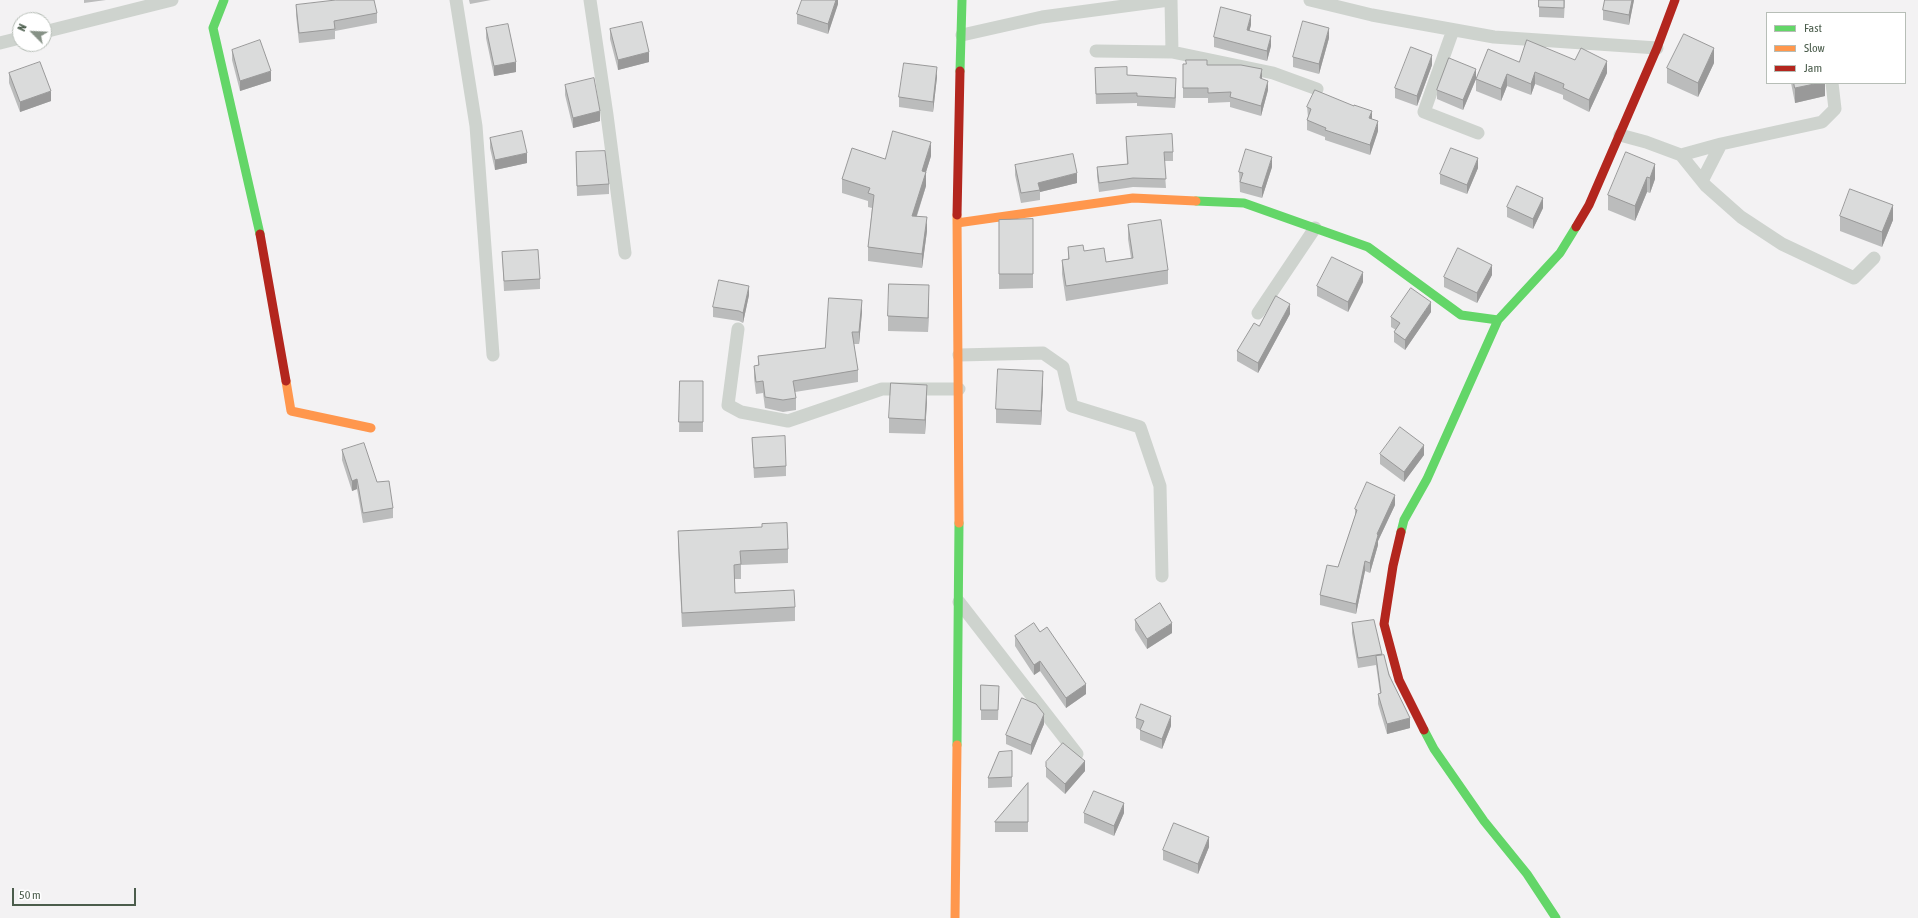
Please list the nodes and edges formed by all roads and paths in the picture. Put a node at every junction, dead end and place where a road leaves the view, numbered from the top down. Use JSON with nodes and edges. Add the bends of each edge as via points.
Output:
{"nodes":[{"id":1,"x":172,"y":0,"type":"edge"},
{"id":2,"x":224,"y":0,"type":"edge"},
{"id":3,"x":456,"y":0,"type":"edge"},
{"id":4,"x":590,"y":0,"type":"edge"},
{"id":5,"x":962,"y":0,"type":"edge"},
{"id":6,"x":1170,"y":0,"type":"edge"},
{"id":7,"x":1310,"y":0,"type":"edge"},
{"id":8,"x":1676,"y":0,"type":"edge"},
{"id":9,"x":52,"y":30,"type":"edge"},
{"id":10,"x":1453,"y":30,"type":"junction"},
{"id":11,"x":962,"y":35,"type":"junction"},
{"id":12,"x":12,"y":40,"type":"edge"},
{"id":13,"x":0,"y":43,"type":"edge"},
{"id":14,"x":1657,"y":48,"type":"junction"},
{"id":15,"x":1096,"y":51,"type":"dead end"},
{"id":16,"x":1172,"y":52,"type":"junction"},
{"id":17,"x":1832,"y":84,"type":"edge"},
{"id":18,"x":1317,"y":89,"type":"edge"},
{"id":19,"x":1478,"y":133,"type":"dead end"},
{"id":20,"x":1620,"y":135,"type":"junction"},
{"id":21,"x":1721,"y":144,"type":"junction"},
{"id":22,"x":1681,"y":155,"type":"junction"},
{"id":23,"x":1702,"y":181,"type":"junction"},
{"id":24,"x":957,"y":223,"type":"junction"},
{"id":25,"x":1315,"y":228,"type":"junction"},
{"id":26,"x":625,"y":253,"type":"dead end"},
{"id":27,"x":1874,"y":258,"type":"dead end"},
{"id":28,"x":1258,"y":314,"type":"dead end"},
{"id":29,"x":1498,"y":320,"type":"junction"},
{"id":30,"x":738,"y":329,"type":"dead end"},
{"id":31,"x":493,"y":355,"type":"dead end"},
{"id":32,"x":959,"y":355,"type":"junction"},
{"id":33,"x":959,"y":389,"type":"junction"},
{"id":34,"x":372,"y":428,"type":"dead end"},
{"id":35,"x":1162,"y":576,"type":"dead end"},
{"id":36,"x":959,"y":602,"type":"junction"},
{"id":37,"x":1077,"y":754,"type":"edge"},
{"id":38,"x":955,"y":918,"type":"edge"},
{"id":39,"x":1556,"y":918,"type":"edge"}],
"edges":[{"from":1,"to":9,"type":"street"},
{"from":2,"to":34,"type":"street","via":[[213,28],[260,232],[291,411]]},
{"from":3,"to":31,"type":"street","via":[[476,126]]},
{"from":4,"to":26,"type":"street"},
{"from":5,"to":11,"type":"street"},
{"from":6,"to":11,"type":"street","via":[[1042,17]]},
{"from":6,"to":16,"type":"street"},
{"from":7,"to":10,"type":"street"},
{"from":8,"to":14,"type":"street"},
{"from":10,"to":14,"type":"street","via":[[1494,37]]},
{"from":10,"to":19,"type":"street","via":[[1424,112]]},
{"from":11,"to":24,"type":"street"},
{"from":12,"to":13,"type":"street"},
{"from":14,"to":20,"type":"street"},
{"from":15,"to":16,"type":"street"},
{"from":16,"to":18,"type":"street","via":[[1273,73]]},
{"from":17,"to":21,"type":"street","via":[[1835,108],[1822,122]]},
{"from":20,"to":22,"type":"street"},
{"from":20,"to":29,"type":"street","via":[[1589,205],[1560,253]]},
{"from":21,"to":22,"type":"street"},
{"from":21,"to":23,"type":"street"},
{"from":22,"to":23,"type":"street"},
{"from":23,"to":27,"type":"street","via":[[1741,217],[1782,244],[1854,278]]},
{"from":24,"to":25,"type":"street","via":[[1133,198],[1244,203]]},
{"from":24,"to":32,"type":"street"},
{"from":25,"to":28,"type":"street"},
{"from":25,"to":29,"type":"street","via":[[1368,247],[1461,315]]},
{"from":29,"to":39,"type":"street","via":[[1427,479],[1404,520],[1393,566],[1384,624],[1399,680],[1434,748]]},
{"from":30,"to":33,"type":"street","via":[[728,405],[740,412],[788,421],[882,389]]},
{"from":32,"to":33,"type":"street"},
{"from":32,"to":35,"type":"street","via":[[1043,353],[1063,367],[1072,406],[1140,427],[1160,486]]},
{"from":33,"to":36,"type":"street"},
{"from":36,"to":37,"type":"street"},
{"from":36,"to":38,"type":"street"}]}
